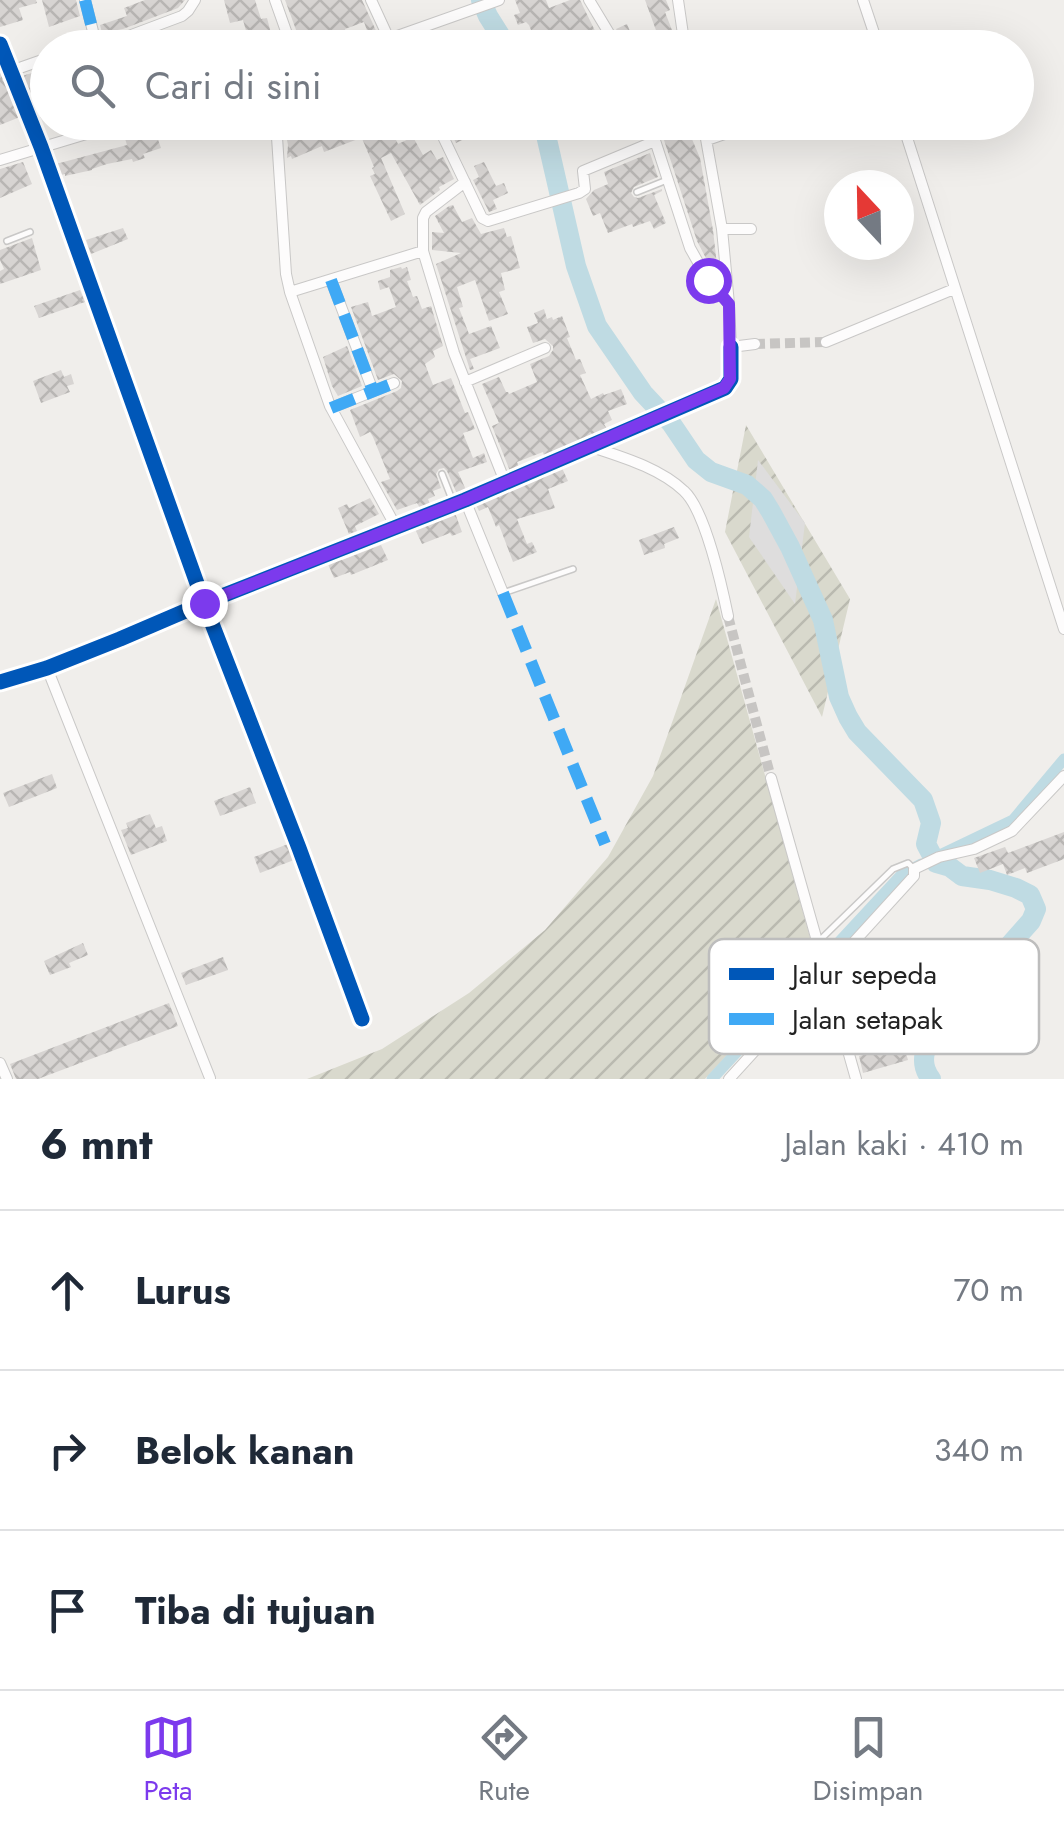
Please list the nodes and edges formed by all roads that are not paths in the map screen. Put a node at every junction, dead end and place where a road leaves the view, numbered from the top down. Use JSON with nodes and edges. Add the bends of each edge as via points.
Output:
{"nodes":[{"id":1,"x":85,"y":0,"type":"edge"},
{"id":2,"x":195,"y":0,"type":"edge"},
{"id":3,"x":275,"y":0,"type":"edge"},
{"id":4,"x":371,"y":0,"type":"edge"},
{"id":5,"x":589,"y":0,"type":"edge"},
{"id":6,"x":678,"y":0,"type":"edge"},
{"id":7,"x":863,"y":0,"type":"edge"},
{"id":8,"x":496,"y":1,"type":"edge"},
{"id":9,"x":92,"y":30,"type":"edge"},
{"id":10,"x":143,"y":30,"type":"edge"},
{"id":11,"x":286,"y":30,"type":"edge"},
{"id":12,"x":388,"y":30,"type":"edge"},
{"id":13,"x":422,"y":30,"type":"edge"},
{"id":14,"x":607,"y":30,"type":"edge"},
{"id":15,"x":682,"y":30,"type":"edge"},
{"id":16,"x":872,"y":30,"type":"edge"},
{"id":17,"x":0,"y":44,"type":"edge"},
{"id":18,"x":30,"y":64,"type":"edge"},
{"id":19,"x":10,"y":71,"type":"junction"},
{"id":20,"x":30,"y":120,"type":"edge"},
{"id":21,"x":38,"y":140,"type":"edge"},
{"id":22,"x":65,"y":140,"type":"edge"},
{"id":23,"x":277,"y":140,"type":"edge"},
{"id":24,"x":445,"y":140,"type":"edge"},
{"id":25,"x":707,"y":140,"type":"edge"},
{"id":26,"x":908,"y":140,"type":"edge"},
{"id":27,"x":655,"y":141,"type":"joint"},
{"id":28,"x":41,"y":147,"type":"junction"},
{"id":29,"x":0,"y":160,"type":"edge"},
{"id":30,"x":667,"y":180,"type":"junction"},
{"id":31,"x":466,"y":182,"type":"junction"},
{"id":32,"x":637,"y":192,"type":"dead end"},
{"id":33,"x":722,"y":229,"type":"junction"},
{"id":34,"x":751,"y":229,"type":"dead end"},
{"id":35,"x":30,"y":232,"type":"dead end"},
{"id":36,"x":7,"y":241,"type":"dead end"},
{"id":37,"x":423,"y":252,"type":"junction"},
{"id":38,"x":331,"y":280,"type":"junction"},
{"id":39,"x":954,"y":289,"type":"junction"},
{"id":40,"x":290,"y":292,"type":"junction"},
{"id":41,"x":729,"y":304,"type":"junction"},
{"id":42,"x":826,"y":342,"type":"tunnel mouth"},
{"id":43,"x":754,"y":344,"type":"tunnel mouth"},
{"id":44,"x":730,"y":347,"type":"junction"},
{"id":45,"x":545,"y":348,"type":"dead end"},
{"id":46,"x":465,"y":382,"type":"junction"},
{"id":47,"x":394,"y":383,"type":"dead end"},
{"id":48,"x":372,"y":392,"type":"junction"},
{"id":49,"x":331,"y":408,"type":"junction"},
{"id":50,"x":592,"y":447,"type":"junction"},
{"id":51,"x":442,"y":474,"type":"dead end"},
{"id":52,"x":505,"y":482,"type":"junction"},
{"id":53,"x":460,"y":502,"type":"junction"},
{"id":54,"x":396,"y":527,"type":"junction"},
{"id":55,"x":573,"y":568,"type":"dead end"},
{"id":56,"x":503,"y":594,"type":"joint"},
{"id":57,"x":204,"y":603,"type":"junction"},
{"id":58,"x":728,"y":616,"type":"tunnel mouth"},
{"id":59,"x":1064,"y":629,"type":"edge"},
{"id":60,"x":46,"y":668,"type":"junction"},
{"id":61,"x":0,"y":682,"type":"edge"},
{"id":62,"x":1064,"y":776,"type":"edge"},
{"id":63,"x":771,"y":778,"type":"tunnel mouth"},
{"id":64,"x":912,"y":869,"type":"junction"},
{"id":65,"x":816,"y":939,"type":"edge"},
{"id":66,"x":827,"y":939,"type":"edge"},
{"id":67,"x":850,"y":939,"type":"edge"},
{"id":68,"x":362,"y":1019,"type":"dead end"},
{"id":69,"x":750,"y":1054,"type":"edge"},
{"id":70,"x":849,"y":1054,"type":"edge"},
{"id":71,"x":0,"y":1063,"type":"edge"},
{"id":72,"x":210,"y":1078,"type":"edge"},
{"id":73,"x":7,"y":1079,"type":"edge"},
{"id":74,"x":728,"y":1079,"type":"edge"},
{"id":75,"x":856,"y":1079,"type":"edge"}],
"edges":[{"from":1,"to":9,"type":"street"},
{"from":2,"to":10,"type":"street","via":[[182,16]]},
{"from":3,"to":11,"type":"street"},
{"from":4,"to":12,"type":"street"},
{"from":5,"to":14,"type":"street"},
{"from":6,"to":15,"type":"street"},
{"from":7,"to":16,"type":"street"},
{"from":8,"to":13,"type":"street"},
{"from":17,"to":19,"type":"street"},
{"from":18,"to":19,"type":"street"},
{"from":19,"to":20,"type":"street"},
{"from":21,"to":28,"type":"street"},
{"from":22,"to":28,"type":"street"},
{"from":23,"to":40,"type":"street"},
{"from":24,"to":31,"type":"street"},
{"from":25,"to":33,"type":"street"},
{"from":26,"to":39,"type":"street"},
{"from":27,"to":30,"type":"street"},
{"from":27,"to":31,"type":"street","via":[[583,170],[585,188],[578,193],[488,221]]},
{"from":28,"to":29,"type":"street"},
{"from":28,"to":57,"type":"street","via":[[62,221]]},
{"from":30,"to":32,"type":"lane"},
{"from":30,"to":41,"type":"street","via":[[690,248]]},
{"from":31,"to":37,"type":"street","via":[[426,212]]},
{"from":33,"to":34,"type":"street"},
{"from":33,"to":41,"type":"street"},
{"from":35,"to":36,"type":"lane"},
{"from":37,"to":38,"type":"street"},
{"from":37,"to":46,"type":"street"},
{"from":38,"to":40,"type":"street"},
{"from":38,"to":48,"type":"street"},
{"from":39,"to":42,"type":"street"},
{"from":39,"to":59,"type":"street"},
{"from":40,"to":49,"type":"street"},
{"from":41,"to":44,"type":"street"},
{"from":43,"to":44,"type":"street"},
{"from":44,"to":50,"type":"street","via":[[724,388]]},
{"from":45,"to":46,"type":"street"},
{"from":46,"to":52,"type":"street"},
{"from":47,"to":48,"type":"street"},
{"from":48,"to":49,"type":"street"},
{"from":49,"to":54,"type":"street"},
{"from":50,"to":52,"type":"street"},
{"from":50,"to":58,"type":"street","via":[[655,472],[688,495]]},
{"from":51,"to":53,"type":"lane"},
{"from":52,"to":53,"type":"street"},
{"from":53,"to":54,"type":"street"},
{"from":53,"to":56,"type":"street"},
{"from":54,"to":57,"type":"street"},
{"from":55,"to":56,"type":"lane"},
{"from":57,"to":60,"type":"street"},
{"from":57,"to":68,"type":"street"},
{"from":60,"to":61,"type":"street"},
{"from":60,"to":72,"type":"street"},
{"from":62,"to":64,"type":"street","via":[[1012,831]]},
{"from":63,"to":65,"type":"street"},
{"from":64,"to":66,"type":"lane","via":[[893,869]]},
{"from":64,"to":67,"type":"street"},
{"from":69,"to":74,"type":"street"},
{"from":70,"to":75,"type":"street"},
{"from":71,"to":73,"type":"street"}]}
